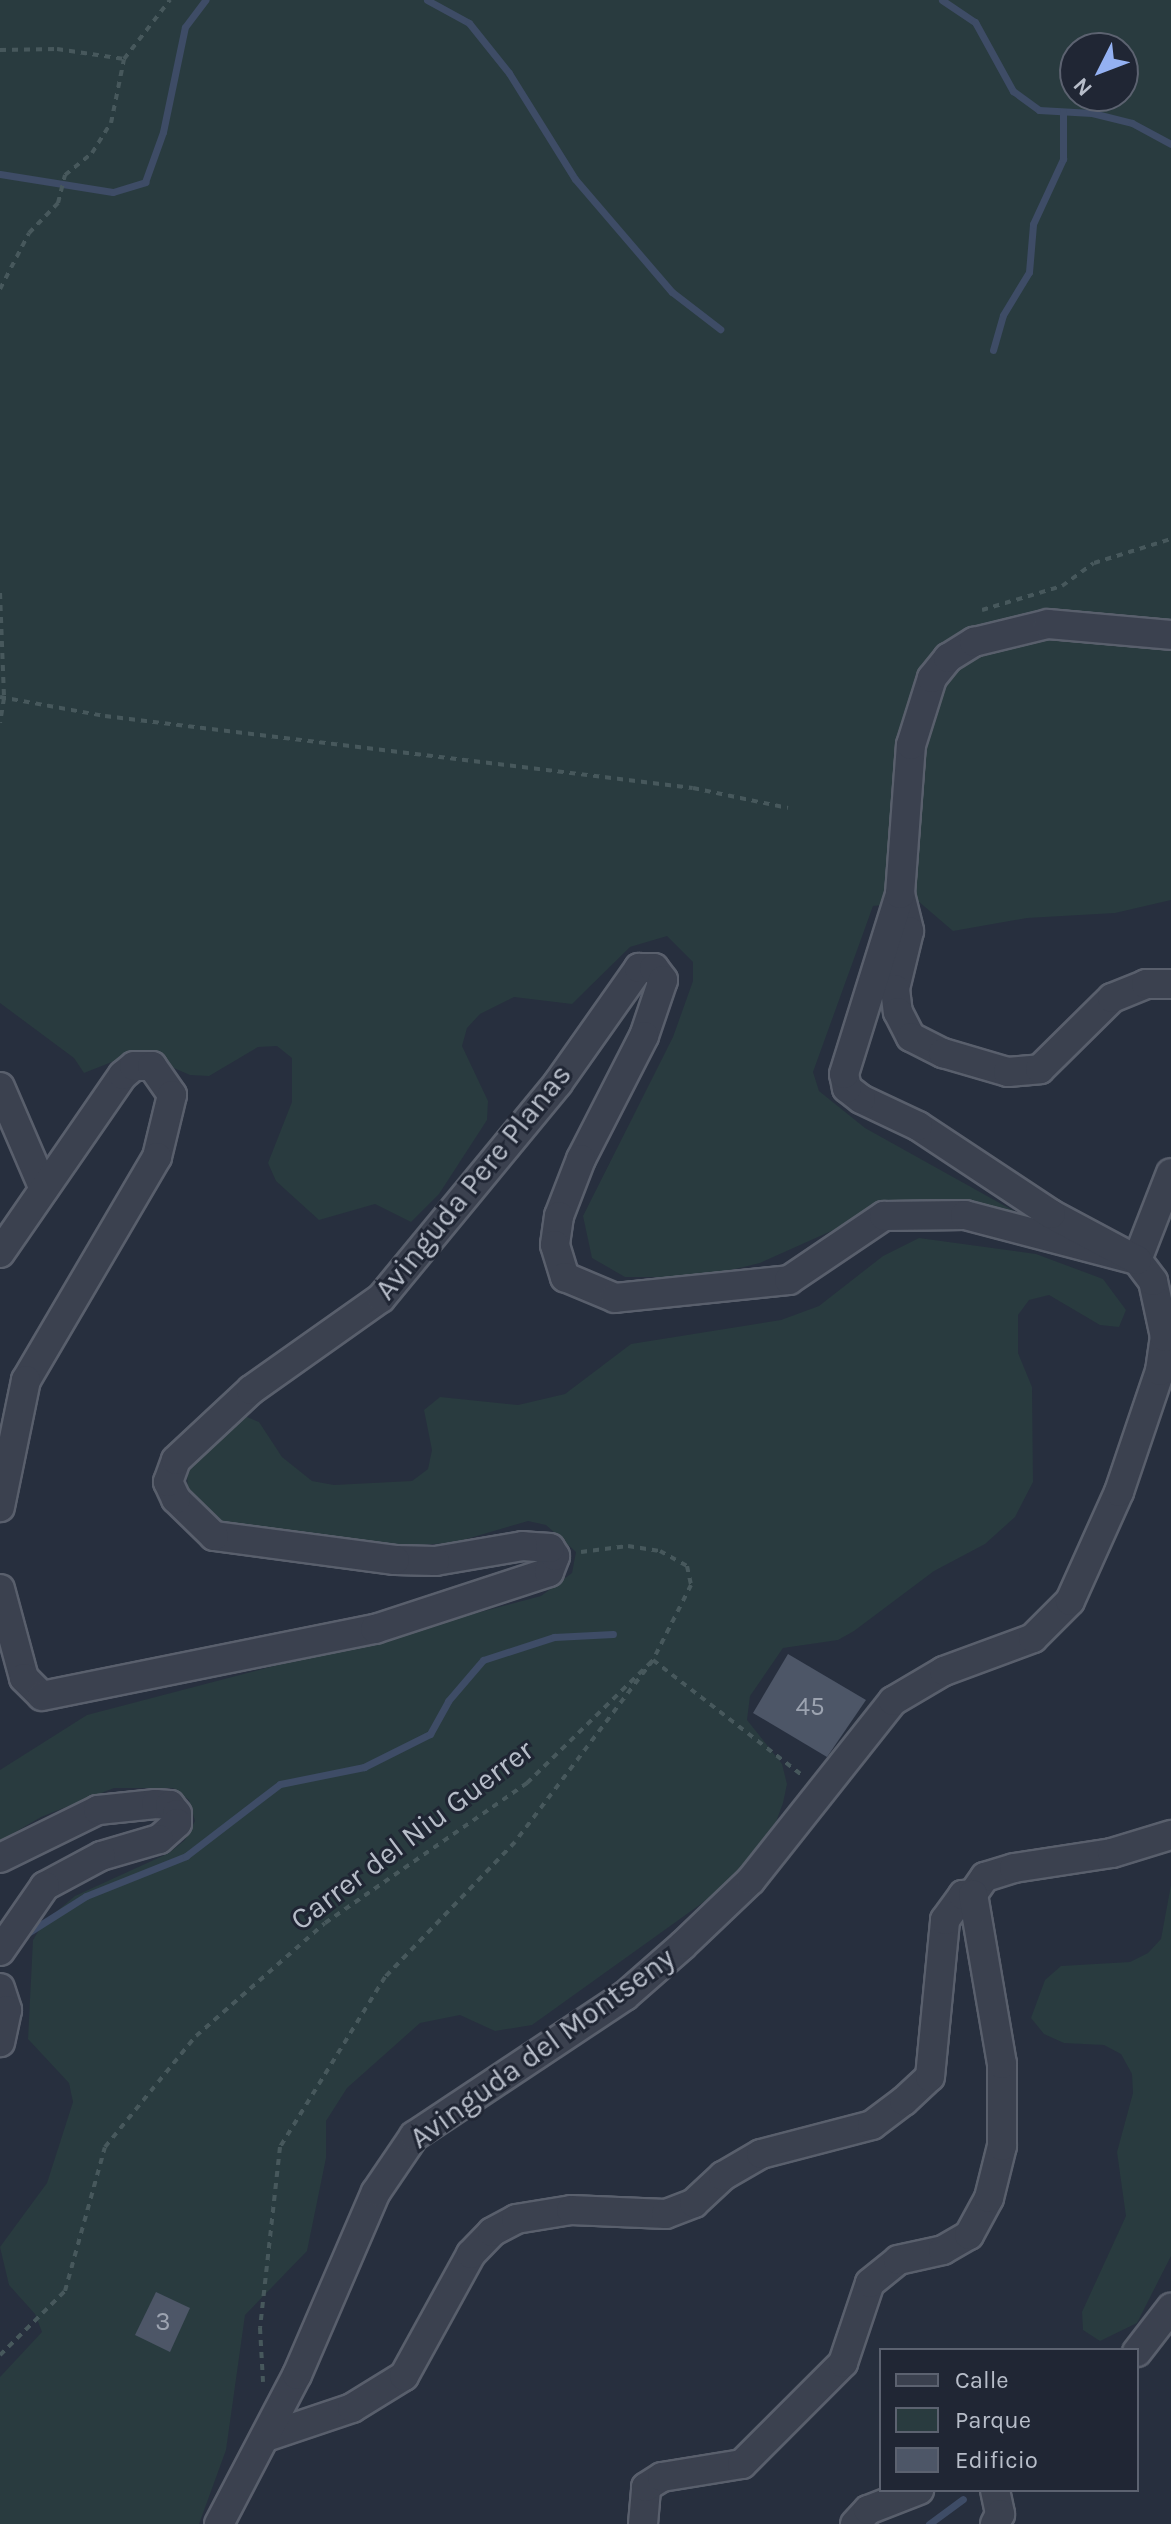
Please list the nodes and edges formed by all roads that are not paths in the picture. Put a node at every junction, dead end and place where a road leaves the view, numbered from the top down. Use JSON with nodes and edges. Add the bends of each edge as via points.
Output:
{"nodes":[{"id":1,"x":1171,"y":635,"type":"edge"},
{"id":2,"x":900,"y":894,"type":"junction"},
{"id":3,"x":1171,"y":984,"type":"edge"},
{"id":4,"x":0,"y":1087,"type":"edge"},
{"id":5,"x":1171,"y":1173,"type":"edge"},
{"id":6,"x":44,"y":1189,"type":"junction"},
{"id":7,"x":0,"y":1253,"type":"edge"},
{"id":8,"x":1137,"y":1260,"type":"junction"},
{"id":9,"x":0,"y":1507,"type":"edge"},
{"id":10,"x":0,"y":1589,"type":"edge"},
{"id":11,"x":1171,"y":1835,"type":"edge"},
{"id":12,"x":0,"y":1858,"type":"edge"},
{"id":13,"x":973,"y":1894,"type":"junction"},
{"id":14,"x":0,"y":1951,"type":"edge"},
{"id":15,"x":0,"y":1988,"type":"edge"},
{"id":16,"x":0,"y":2042,"type":"edge"},
{"id":17,"x":1171,"y":2308,"type":"edge"},
{"id":18,"x":1139,"y":2349,"type":"edge"},
{"id":19,"x":266,"y":2437,"type":"junction"},
{"id":20,"x":914,"y":2492,"type":"edge"},
{"id":21,"x":995,"y":2492,"type":"edge"},
{"id":22,"x":219,"y":2524,"type":"edge"},
{"id":23,"x":643,"y":2524,"type":"edge"},
{"id":24,"x":855,"y":2524,"type":"edge"},
{"id":25,"x":995,"y":2524,"type":"edge"}],
"edges":[{"from":1,"to":2,"type":"street","via":[[1048,624],[974,642],[948,658],[932,678],[911,745]]},
{"from":2,"to":3,"type":"street","via":[[909,931],[895,989],[898,1012],[911,1037],[943,1053],[1008,1072],[1040,1069],[1112,998],[1146,984]]},
{"from":2,"to":8,"type":"street","via":[[860,1012],[844,1074],[847,1088],[943,1141],[1051,1214]]},
{"from":4,"to":6,"type":"street"},
{"from":5,"to":8,"type":"street"},
{"from":6,"to":7,"type":"street"},
{"from":6,"to":9,"type":"street","via":[[123,1075],[141,1064],[162,1075],[172,1095],[157,1157],[26,1380]]},
{"from":8,"to":10,"type":"street","name":"Avinguda Pere Planas","via":[[965,1215],[884,1216],[789,1280],[615,1298],[565,1277],[555,1245],[559,1216],[581,1159],[644,1036],[663,980],[654,968],[639,968],[558,1083],[381,1298],[251,1390],[176,1460],[168,1482],[176,1499],[214,1536],[379,1559],[435,1561],[523,1546],[550,1548],[555,1556],[549,1572],[375,1629],[42,1696],[20,1668]]},
{"from":8,"to":19,"type":"street","name":"Avinguda del Montseny","via":[[1153,1281],[1162,1313],[1160,1371],[1119,1492],[1070,1601],[1033,1638],[944,1671],[893,1701],[751,1880],[625,1996],[414,2136],[376,2192]]},
{"from":11,"to":13,"type":"street","via":[[1112,1853],[1014,1868],[985,1877]]},
{"from":12,"to":14,"type":"street","via":[[98,1810],[156,1804],[170,1805],[177,1814],[177,1823],[159,1839],[101,1856],[45,1886]]},
{"from":13,"to":19,"type":"street","via":[[963,1895],[945,1920],[930,2077],[904,2101],[872,2125],[761,2154],[723,2176],[694,2203],[666,2214],[571,2210],[516,2219],[492,2232],[471,2254],[404,2376],[352,2408]]},
{"from":13,"to":23,"type":"street","via":[[1002,2064],[1002,2146],[989,2198],[969,2235],[943,2250],[898,2260],[870,2283],[843,2363],[742,2464],[662,2477],[646,2487]]},
{"from":15,"to":16,"type":"street","via":[[7,2010]]},
{"from":17,"to":18,"type":"street"},
{"from":19,"to":22,"type":"street","name":"Avinguda del Montseny"},
{"from":20,"to":24,"type":"street","via":[[868,2510]]},
{"from":21,"to":25,"type":"street","via":[[1000,2514]]}]}
